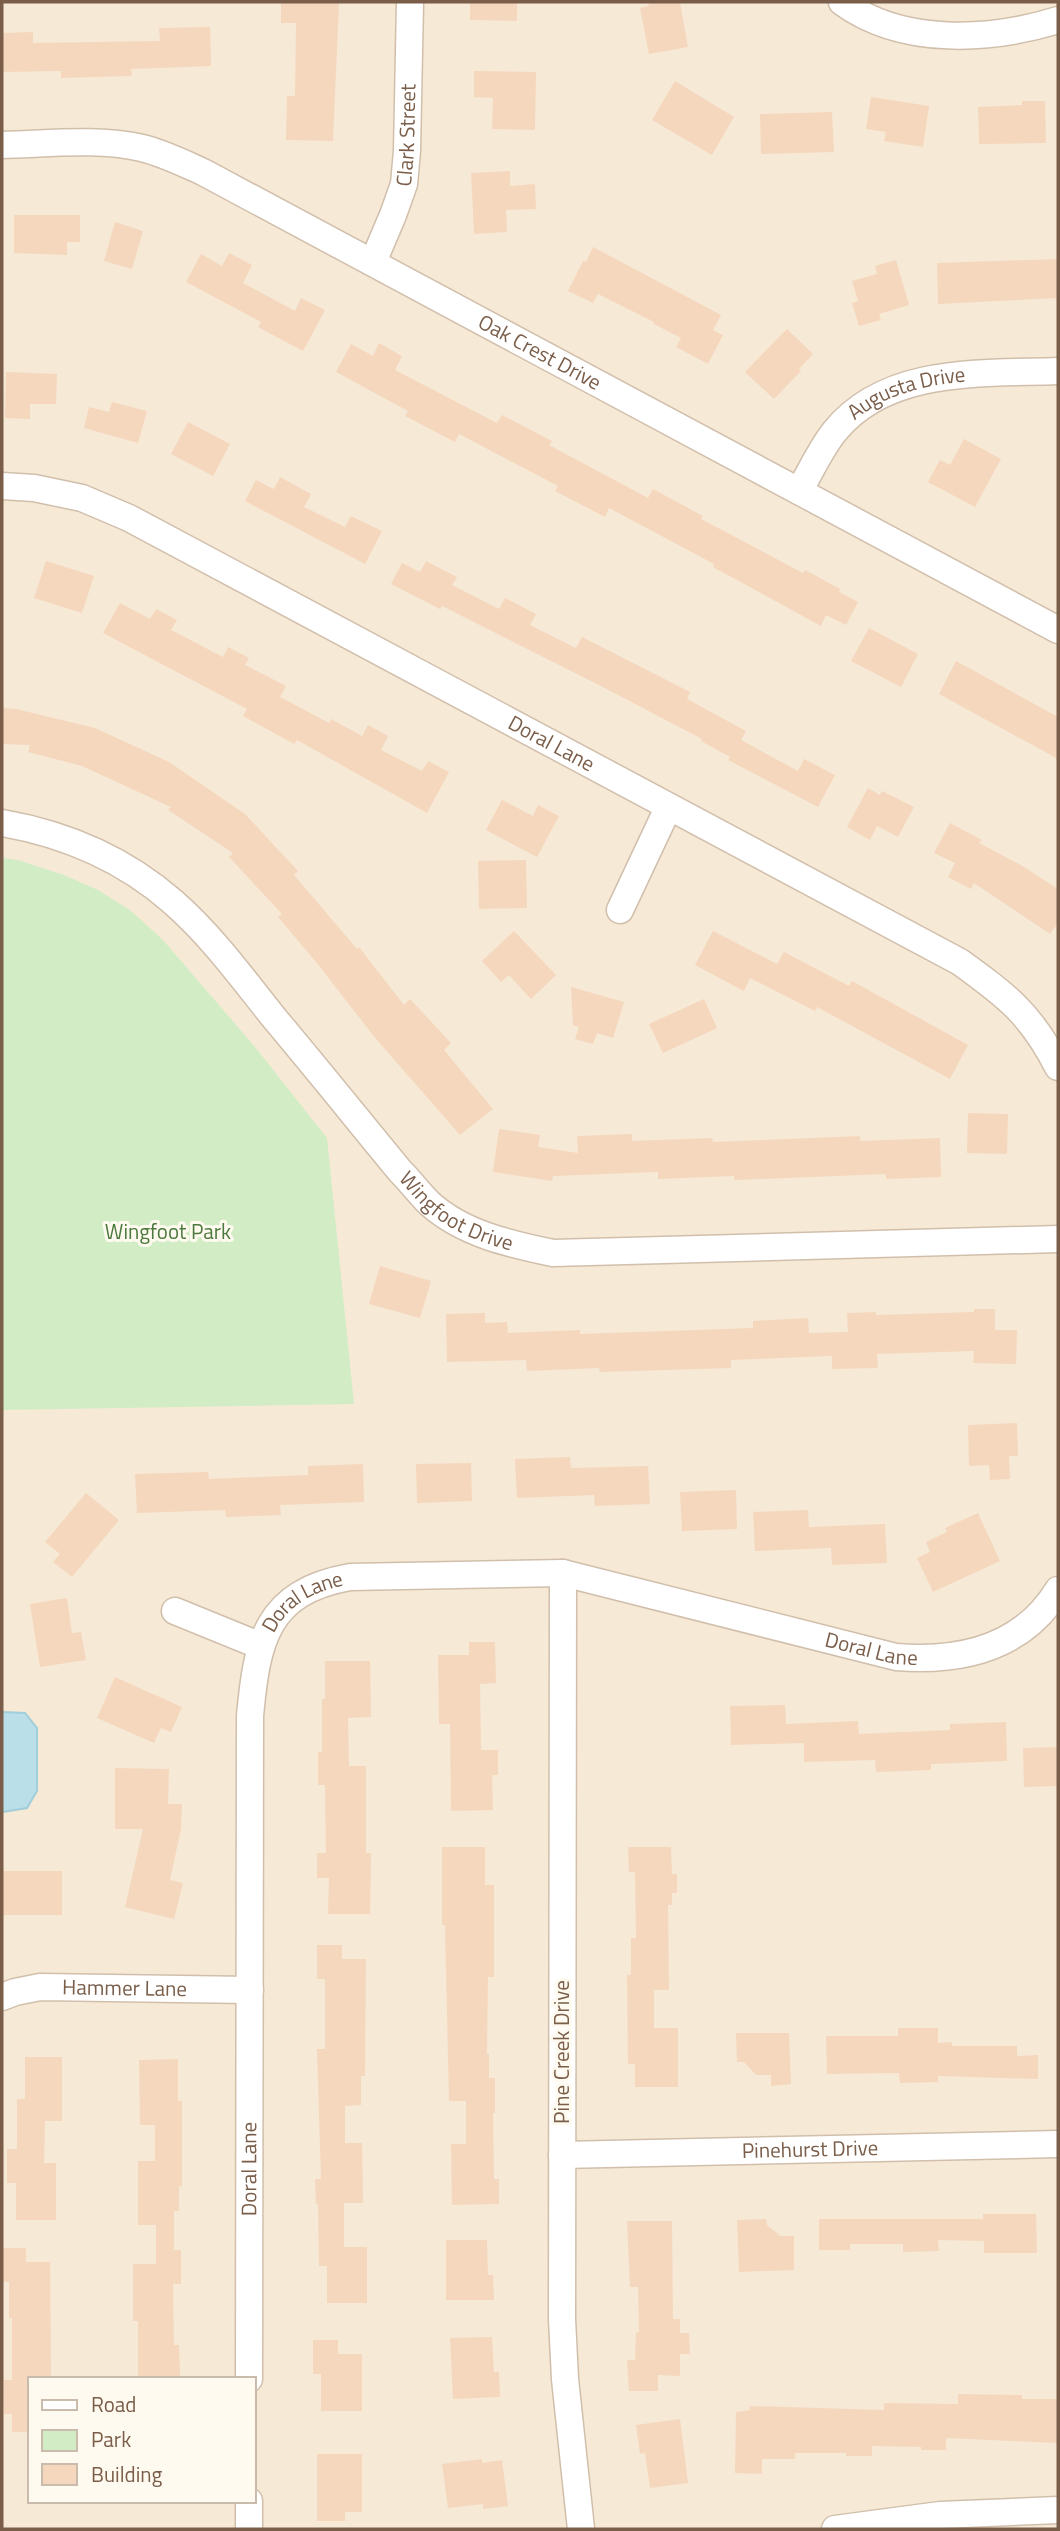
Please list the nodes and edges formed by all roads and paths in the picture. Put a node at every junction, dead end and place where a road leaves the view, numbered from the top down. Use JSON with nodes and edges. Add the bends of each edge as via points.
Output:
{"nodes":[{"id":1,"x":410,"y":2,"type":"edge"},
{"id":2,"x":842,"y":2,"type":"edge"},
{"id":3,"x":1058,"y":20,"type":"edge"},
{"id":4,"x":2,"y":145,"type":"edge"},
{"id":5,"x":373,"y":262,"type":"junction"},
{"id":6,"x":1058,"y":371,"type":"edge"},
{"id":7,"x":2,"y":486,"type":"edge"},
{"id":8,"x":799,"y":491,"type":"junction"},
{"id":9,"x":1058,"y":630,"type":"edge"},
{"id":10,"x":668,"y":808,"type":"junction"},
{"id":11,"x":2,"y":823,"type":"edge"},
{"id":12,"x":620,"y":910,"type":"dead end"},
{"id":13,"x":1058,"y":1067,"type":"edge"},
{"id":14,"x":1058,"y":1239,"type":"edge"},
{"id":15,"x":563,"y":1573,"type":"junction"},
{"id":16,"x":1057,"y":1596,"type":"edge"},
{"id":17,"x":175,"y":1611,"type":"dead end"},
{"id":18,"x":261,"y":1646,"type":"junction"},
{"id":19,"x":250,"y":1990,"type":"junction"},
{"id":20,"x":2,"y":1997,"type":"edge"},
{"id":21,"x":1058,"y":2144,"type":"edge"},
{"id":22,"x":562,"y":2155,"type":"junction"},
{"id":23,"x":249,"y":2377,"type":"edge"},
{"id":24,"x":249,"y":2503,"type":"edge"},
{"id":25,"x":1058,"y":2510,"type":"edge"},
{"id":26,"x":249,"y":2529,"type":"edge"},
{"id":27,"x":581,"y":2529,"type":"edge"},
{"id":28,"x":835,"y":2529,"type":"edge"}],
"edges":[{"from":1,"to":5,"type":"street","name":"Clark Street","via":[[404,184]]},
{"from":2,"to":3,"type":"street","via":[[893,27],[938,34],[984,34]]},
{"from":4,"to":5,"type":"street","name":"Oak Crest Drive","via":[[108,144],[152,151],[203,172]]},
{"from":5,"to":8,"type":"street","name":"Oak Crest Drive"},
{"from":6,"to":8,"type":"street","name":"Augusta Drive","via":[[957,376],[883,394],[835,431]]},
{"from":7,"to":10,"type":"street","name":"Doral Lane","via":[[82,498],[129,518]]},
{"from":8,"to":9,"type":"street","name":"Oak Crest Drive"},
{"from":10,"to":12,"type":"street"},
{"from":10,"to":13,"type":"street","name":"Doral Lane","via":[[960,962],[1028,1017]]},
{"from":11,"to":14,"type":"street","name":"Wingfoot Drive","via":[[41,830],[88,847],[173,902],[209,938],[400,1171],[431,1205],[470,1230],[553,1253]]},
{"from":15,"to":16,"type":"street","name":"Doral Lane","via":[[896,1657],[928,1660],[999,1643]]},
{"from":15,"to":18,"type":"street","name":"Doral Lane","via":[[328,1581],[278,1612]]},
{"from":15,"to":22,"type":"street","name":"Pine Creek Drive"},
{"from":17,"to":18,"type":"street"},
{"from":18,"to":19,"type":"street","name":"Doral Lane","via":[[250,1716]]},
{"from":19,"to":20,"type":"street","name":"Hammer Lane","via":[[40,1987]]},
{"from":19,"to":23,"type":"street","name":"Doral Lane"},
{"from":21,"to":22,"type":"street","name":"Pinehurst Drive"},
{"from":22,"to":27,"type":"street","name":"Pine Creek Drive","via":[[564,2355]]},
{"from":24,"to":26,"type":"street"},
{"from":25,"to":28,"type":"street","via":[[940,2515]]}]}
